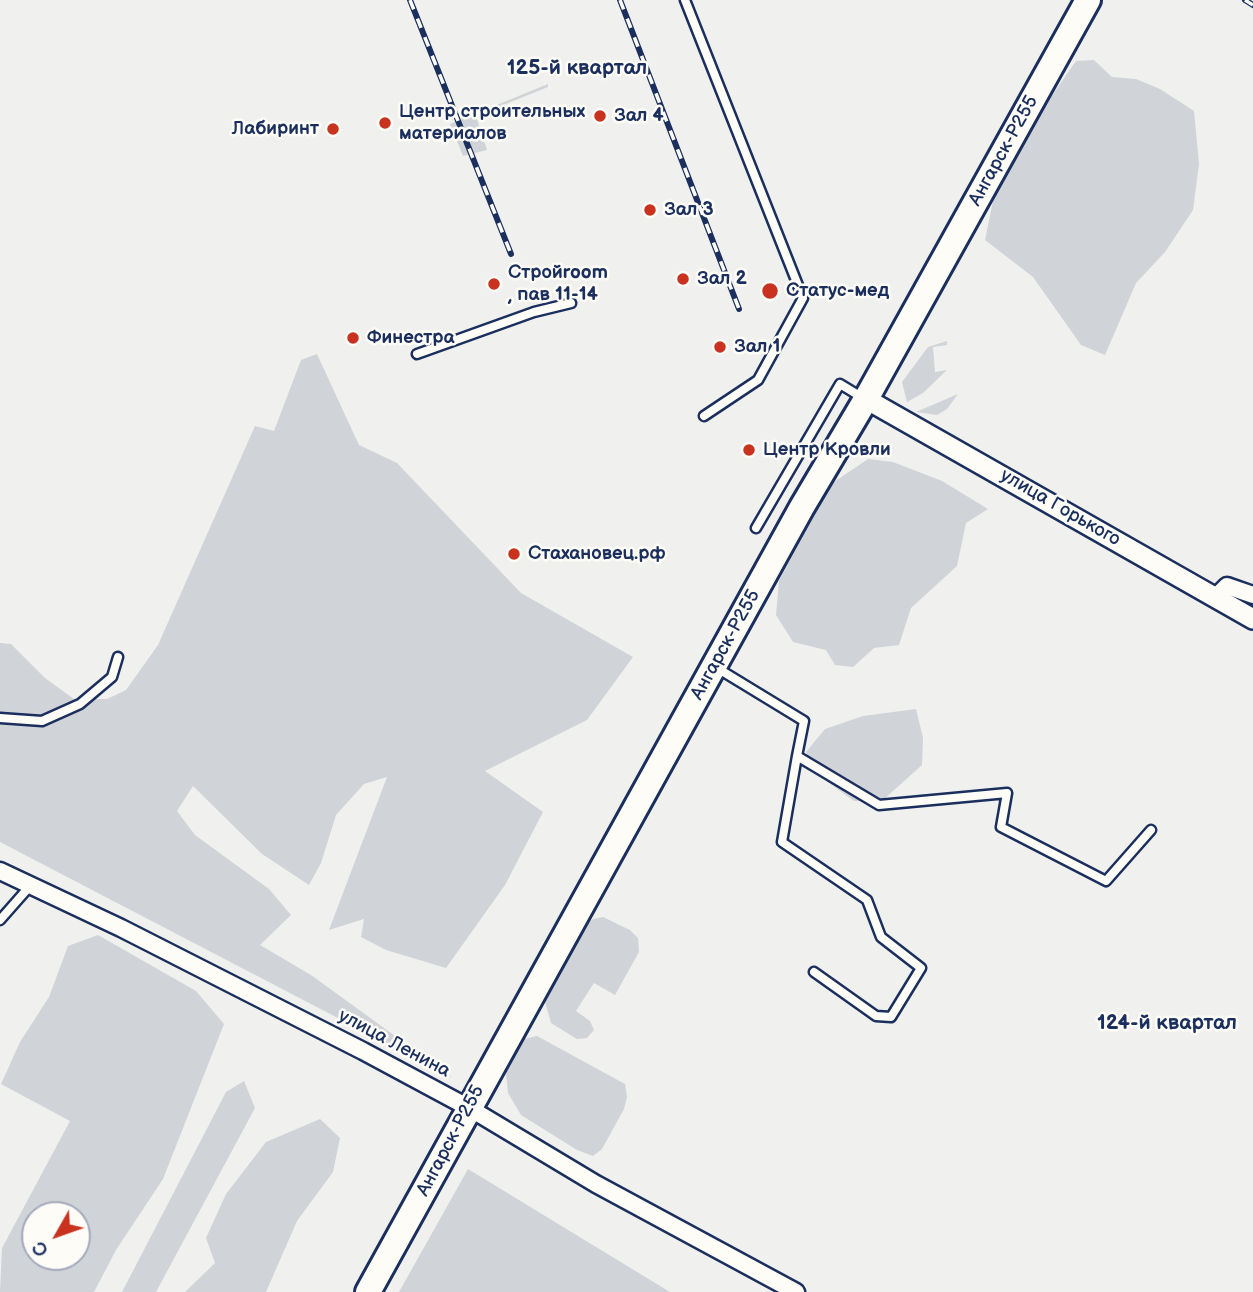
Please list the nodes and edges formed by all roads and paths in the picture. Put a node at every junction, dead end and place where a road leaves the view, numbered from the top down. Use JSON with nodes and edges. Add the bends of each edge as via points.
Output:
{"nodes":[{"id":1,"x":685,"y":0,"type":"edge"},
{"id":2,"x":1088,"y":0,"type":"edge"},
{"id":3,"x":571,"y":303,"type":"dead end"},
{"id":4,"x":417,"y":355,"type":"dead end"},
{"id":5,"x":866,"y":399,"type":"junction"},
{"id":6,"x":704,"y":415,"type":"dead end"},
{"id":7,"x":756,"y":528,"type":"dead end"},
{"id":8,"x":1253,"y":595,"type":"edge"},
{"id":9,"x":1215,"y":597,"type":"junction"},
{"id":10,"x":1253,"y":619,"type":"edge"},
{"id":11,"x":118,"y":657,"type":"dead end"},
{"id":12,"x":715,"y":666,"type":"junction"},
{"id":13,"x":0,"y":719,"type":"edge"},
{"id":14,"x":797,"y":755,"type":"junction"},
{"id":15,"x":1151,"y":830,"type":"dead end"},
{"id":16,"x":0,"y":871,"type":"edge"},
{"id":17,"x":30,"y":886,"type":"junction"},
{"id":18,"x":0,"y":920,"type":"edge"},
{"id":19,"x":814,"y":972,"type":"dead end"},
{"id":20,"x":471,"y":1109,"type":"junction"},
{"id":21,"x":368,"y":1292,"type":"edge"},
{"id":22,"x":796,"y":1292,"type":"edge"}],
"edges":[{"from":1,"to":6,"type":"lane","via":[[803,298],[758,380]]},
{"from":2,"to":5,"type":"main road","name":"Ангарск-Р255"},
{"from":3,"to":4,"type":"lane"},
{"from":5,"to":7,"type":"lane","via":[[840,384]]},
{"from":5,"to":9,"type":"street","name":"улица Горького"},
{"from":5,"to":12,"type":"main road","name":"Ангарск-Р255"},
{"from":8,"to":9,"type":"street","via":[[1227,586]]},
{"from":9,"to":10,"type":"street","name":"улица Горького"},
{"from":11,"to":13,"type":"lane","via":[[112,677],[80,704],[42,721]]},
{"from":12,"to":14,"type":"lane","via":[[804,720]]},
{"from":12,"to":20,"type":"main road","name":"Ангарск-Р255","via":[[520,1012]]},
{"from":14,"to":15,"type":"lane","via":[[879,804],[1007,793],[1001,827],[1106,881]]},
{"from":14,"to":19,"type":"lane","via":[[782,842],[867,900],[881,937],[921,968],[891,1017],[876,1016]]},
{"from":16,"to":17,"type":"street","name":"улица Ленина"},
{"from":17,"to":18,"type":"lane"},
{"from":17,"to":20,"type":"street","name":"улица Ленина","via":[[133,934]]},
{"from":20,"to":21,"type":"main road","name":"Ангарск-Р255"},
{"from":20,"to":22,"type":"street","name":"улица Ленина","via":[[596,1184]]}]}
